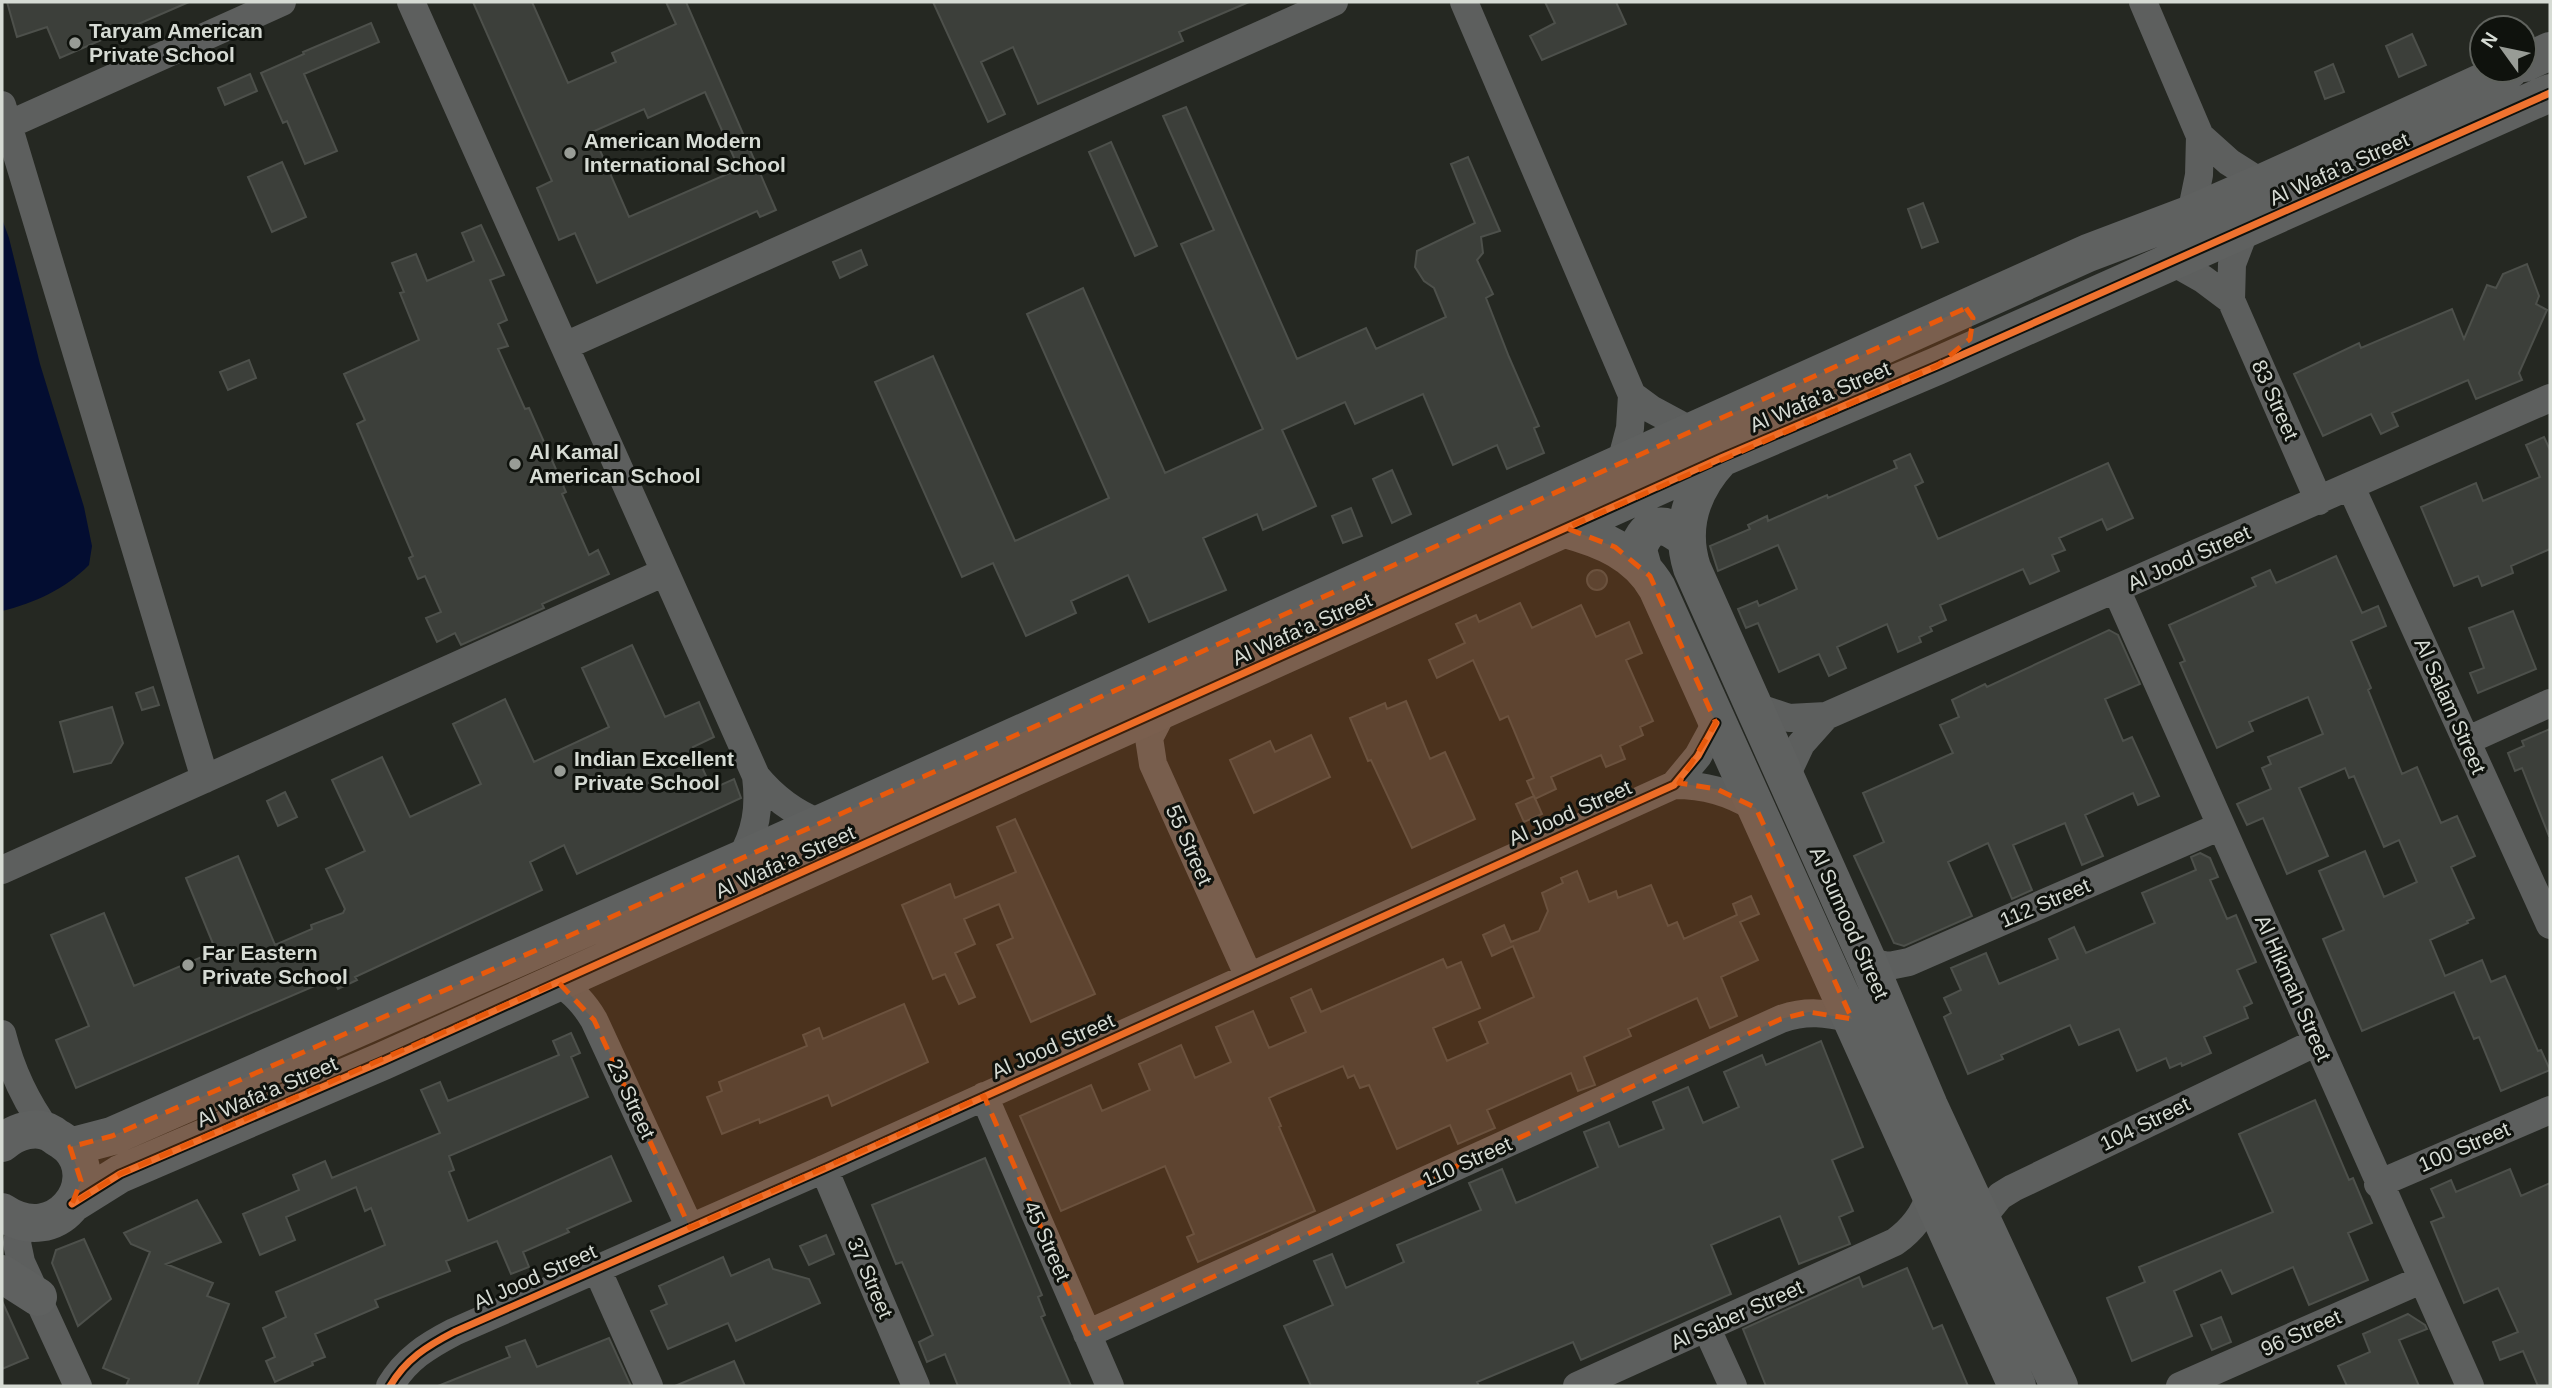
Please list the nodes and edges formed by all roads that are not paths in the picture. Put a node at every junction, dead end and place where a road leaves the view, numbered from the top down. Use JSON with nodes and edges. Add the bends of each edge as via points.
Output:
{"nodes":[{"id":1,"x":282,"y":2,"type":"edge"},
{"id":2,"x":411,"y":2,"type":"edge"},
{"id":3,"x":1334,"y":2,"type":"edge"},
{"id":4,"x":1464,"y":2,"type":"edge"},
{"id":5,"x":2143,"y":2,"type":"edge"},
{"id":6,"x":2478,"y":84,"type":"edge"},
{"id":7,"x":2550,"y":93,"type":"edge"},
{"id":8,"x":5,"y":115,"type":"edge"},
{"id":9,"x":2200,"y":136,"type":"junction"},
{"id":10,"x":2262,"y":183,"type":"junction"},
{"id":11,"x":2191,"y":214,"type":"junction"},
{"id":12,"x":2245,"y":230,"type":"junction"},
{"id":13,"x":2088,"y":253,"type":"junction"},
{"id":14,"x":2173,"y":262,"type":"junction"},
{"id":15,"x":2231,"y":300,"type":"junction"},
{"id":16,"x":1966,"y":308,"type":"junction"},
{"id":17,"x":2066,"y":309,"type":"junction"},
{"id":18,"x":565,"y":346,"type":"junction"},
{"id":19,"x":1937,"y":366,"type":"junction"},
{"id":20,"x":1632,"y":395,"type":"junction"},
{"id":21,"x":2550,"y":398,"type":"edge"},
{"id":22,"x":1690,"y":430,"type":"junction"},
{"id":23,"x":1721,"y":458,"type":"junction"},
{"id":24,"x":1621,"y":462,"type":"junction"},
{"id":25,"x":2351,"y":487,"type":"junction"},
{"id":26,"x":2319,"y":501,"type":"junction"},
{"id":27,"x":1564,"y":529,"type":"junction"},
{"id":28,"x":1686,"y":541,"type":"junction"},
{"id":29,"x":1643,"y":568,"type":"junction"},
{"id":30,"x":665,"y":572,"type":"junction"},
{"id":31,"x":2116,"y":589,"type":"junction"},
{"id":32,"x":2550,"y":703,"type":"edge"},
{"id":33,"x":1753,"y":706,"type":"junction"},
{"id":34,"x":1163,"y":711,"type":"junction"},
{"id":35,"x":1826,"y":716,"type":"junction"},
{"id":36,"x":1716,"y":723,"type":"junction"},
{"id":37,"x":2466,"y":741,"type":"junction"},
{"id":38,"x":756,"y":776,"type":"junction"},
{"id":39,"x":1785,"y":778,"type":"junction"},
{"id":40,"x":205,"y":779,"type":"junction"},
{"id":41,"x":1674,"y":785,"type":"junction"},
{"id":42,"x":1756,"y":808,"type":"junction"},
{"id":43,"x":821,"y":823,"type":"junction"},
{"id":44,"x":2221,"y":826,"type":"junction"},
{"id":45,"x":740,"y":860,"type":"junction"},
{"id":46,"x":2,"y":870,"type":"edge"},
{"id":47,"x":2550,"y":925,"type":"edge"},
{"id":48,"x":1868,"y":962,"type":"junction"},
{"id":49,"x":1249,"y":977,"type":"junction"},
{"id":50,"x":558,"y":982,"type":"junction"},
{"id":51,"x":1852,"y":1019,"type":"junction"},
{"id":52,"x":2,"y":1034,"type":"edge"},
{"id":53,"x":2317,"y":1042,"type":"junction"},
{"id":54,"x":984,"y":1097,"type":"junction"},
{"id":55,"x":2550,"y":1110,"type":"edge"},
{"id":56,"x":59,"y":1139,"type":"junction"},
{"id":57,"x":2,"y":1143,"type":"edge"},
{"id":58,"x":824,"y":1169,"type":"junction"},
{"id":59,"x":2378,"y":1184,"type":"junction"},
{"id":60,"x":1930,"y":1195,"type":"junction"},
{"id":61,"x":26,"y":1218,"type":"edge"},
{"id":62,"x":1982,"y":1218,"type":"junction"},
{"id":63,"x":690,"y":1228,"type":"junction"},
{"id":64,"x":1895,"y":1242,"type":"junction"},
{"id":65,"x":1956,"y":1255,"type":"junction"},
{"id":66,"x":597,"y":1269,"type":"junction"},
{"id":67,"x":2,"y":1274,"type":"edge"},
{"id":68,"x":2421,"y":1280,"type":"junction"},
{"id":69,"x":38,"y":1297,"type":"junction"},
{"id":70,"x":1707,"y":1329,"type":"junction"},
{"id":71,"x":454,"y":1332,"type":"junction"},
{"id":72,"x":1087,"y":1334,"type":"junction"},
{"id":73,"x":79,"y":1386,"type":"edge"},
{"id":74,"x":378,"y":1386,"type":"edge"},
{"id":75,"x":390,"y":1386,"type":"edge"},
{"id":76,"x":649,"y":1386,"type":"edge"},
{"id":77,"x":916,"y":1386,"type":"edge"},
{"id":78,"x":1110,"y":1386,"type":"edge"},
{"id":79,"x":1577,"y":1386,"type":"edge"},
{"id":80,"x":1733,"y":1386,"type":"edge"},
{"id":81,"x":2017,"y":1386,"type":"edge"},
{"id":82,"x":2059,"y":1386,"type":"edge"},
{"id":83,"x":2180,"y":1386,"type":"edge"},
{"id":84,"x":2470,"y":1386,"type":"edge"}],
"edges":[{"from":1,"to":8,"type":"street"},
{"from":2,"to":18,"type":"street"},
{"from":3,"to":18,"type":"street"},
{"from":4,"to":20,"type":"street"},
{"from":5,"to":9,"type":"street"},
{"from":6,"to":10,"type":"street","name":"Al Wafa'a Street"},
{"from":7,"to":12,"type":"street","name":"Al Wafa'a Street"},
{"from":8,"to":40,"type":"street"},
{"from":9,"to":10,"type":"street"},
{"from":9,"to":11,"type":"street","via":[[2199,176]]},
{"from":10,"to":11,"type":"street","name":"Al Wafa'a Street"},
{"from":11,"to":13,"type":"street","name":"Al Wafa'a Street"},
{"from":12,"to":14,"type":"street","name":"Al Wafa'a Street"},
{"from":12,"to":15,"type":"street","name":"83 Street","via":[[2232,264]]},
{"from":13,"to":16,"type":"street","name":"Al Wafa'a Street"},
{"from":13,"to":17,"type":"street","via":[[2055,285]]},
{"from":14,"to":15,"type":"street","name":"83 Street"},
{"from":14,"to":17,"type":"street","name":"Al Wafa'a Street"},
{"from":15,"to":26,"type":"street","name":"83 Street"},
{"from":16,"to":19,"type":"street","via":[[1974,332]]},
{"from":16,"to":22,"type":"street","name":"Al Wafa'a Street"},
{"from":17,"to":19,"type":"street","name":"Al Wafa'a Street"},
{"from":18,"to":30,"type":"street"},
{"from":19,"to":23,"type":"street","name":"Al Wafa'a Street"},
{"from":20,"to":22,"type":"street"},
{"from":20,"to":24,"type":"street","via":[[1630,429]]},
{"from":21,"to":25,"type":"street","name":"Al Jood Street"},
{"from":22,"to":24,"type":"street","name":"Al Wafa'a Street"},
{"from":23,"to":27,"type":"street","name":"Al Wafa'a Street"},
{"from":23,"to":28,"type":"street","name":"Al Sumood Street","via":[[1698,487]]},
{"from":24,"to":43,"type":"street","name":"Al Wafa'a Street"},
{"from":25,"to":26,"type":"street","name":"Al Jood Street"},
{"from":25,"to":37,"type":"street","name":"Al Salam Street"},
{"from":26,"to":31,"type":"street","name":"Al Jood Street"},
{"from":27,"to":29,"type":"street","name":"Al Sumood Street","via":[[1615,547]]},
{"from":27,"to":34,"type":"street","name":"Al Wafa'a Street"},
{"from":28,"to":29,"type":"street","via":[[1663,526],[1646,533],[1638,550]]},
{"from":28,"to":33,"type":"street","name":"Al Sumood Street","via":[[1692,568]]},
{"from":29,"to":36,"type":"street","name":"Al Sumood Street","via":[[1657,588]]},
{"from":30,"to":38,"type":"street"},
{"from":30,"to":40,"type":"street"},
{"from":31,"to":35,"type":"street","name":"Al Jood Street"},
{"from":31,"to":44,"type":"street","name":"Al Hikmah Street"},
{"from":32,"to":37,"type":"street"},
{"from":33,"to":35,"type":"street","name":"Al Jood Street","via":[[1788,718]]},
{"from":33,"to":39,"type":"street","name":"Al Sumood Street"},
{"from":34,"to":49,"type":"street","name":"55 Street","via":[[1149,738],[1153,764]]},
{"from":34,"to":50,"type":"street","name":"Al Wafa'a Street"},
{"from":35,"to":39,"type":"street","name":"Al Jood Street","via":[[1801,744]]},
{"from":36,"to":41,"type":"street","name":"Al Jood Street","via":[[1698,757]]},
{"from":36,"to":42,"type":"street","name":"Al Sumood Street"},
{"from":37,"to":47,"type":"street","name":"Al Salam Street"},
{"from":38,"to":43,"type":"street","via":[[792,809]]},
{"from":38,"to":45,"type":"street","via":[[755,828]]},
{"from":39,"to":48,"type":"street","name":"Al Sumood Street"},
{"from":40,"to":46,"type":"street"},
{"from":41,"to":42,"type":"street","name":"Al Jood Street","via":[[1717,789]]},
{"from":41,"to":49,"type":"street","name":"Al Jood Street"},
{"from":42,"to":51,"type":"street","name":"Al Sumood Street"},
{"from":43,"to":45,"type":"street","name":"Al Wafa'a Street"},
{"from":44,"to":48,"type":"street","name":"112 Street","via":[[1909,962],[1889,966]]},
{"from":44,"to":53,"type":"street","name":"Al Hikmah Street"},
{"from":45,"to":56,"type":"street","name":"Al Wafa'a Street","via":[[112,1136]]},
{"from":48,"to":62,"type":"street","name":"Al Sumood Street"},
{"from":49,"to":54,"type":"street","name":"Al Jood Street"},
{"from":50,"to":61,"type":"street","name":"Al Wafa'a Street"},
{"from":50,"to":63,"type":"street","name":"23 Street","via":[[585,1004],[594,1020]]},
{"from":51,"to":60,"type":"street","name":"Al Sumood Street"},
{"from":51,"to":72,"type":"street","name":"110 Street","via":[[1809,1012],[1782,1019]]},
{"from":52,"to":56,"type":"street","via":[[22,1091]]},
{"from":53,"to":59,"type":"street","name":"Al Hikmah Street"},
{"from":53,"to":62,"type":"street","name":"104 Street","via":[[2013,1188]]},
{"from":54,"to":58,"type":"street","name":"Al Jood Street"},
{"from":54,"to":72,"type":"street","name":"45 Street"},
{"from":55,"to":59,"type":"street","name":"100 Street"},
{"from":56,"to":57,"type":"street","name":"Al Wafa'a Street","via":[[22,1131]]},
{"from":56,"to":61,"type":"street","via":[[80,1169],[78,1193]]},
{"from":58,"to":63,"type":"street","name":"Al Jood Street"},
{"from":58,"to":77,"type":"street","name":"37 Street"},
{"from":59,"to":68,"type":"street","name":"Al Hikmah Street"},
{"from":60,"to":64,"type":"street","name":"Al Saber Street","via":[[1921,1217]]},
{"from":60,"to":65,"type":"street","name":"Al Sumood Street"},
{"from":61,"to":69,"type":"street","via":[[38,1251]]},
{"from":62,"to":82,"type":"street","name":"Al Sumood Street"},
{"from":63,"to":66,"type":"street","name":"Al Jood Street"},
{"from":64,"to":65,"type":"street","name":"Al Saber Street","via":[[1933,1244]]},
{"from":64,"to":70,"type":"street","name":"Al Saber Street"},
{"from":65,"to":81,"type":"street","name":"Al Sumood Street"},
{"from":66,"to":71,"type":"street","name":"Al Jood Street"},
{"from":66,"to":76,"type":"street"},
{"from":67,"to":69,"type":"street"},
{"from":68,"to":83,"type":"street","name":"96 Street"},
{"from":68,"to":84,"type":"street","name":"Al Hikmah Street"},
{"from":69,"to":73,"type":"street"},
{"from":70,"to":79,"type":"street","name":"Al Saber Street"},
{"from":70,"to":80,"type":"street"},
{"from":71,"to":74,"type":"street","name":"Al Jood Street","via":[[404,1352],[387,1368]]},
{"from":71,"to":75,"type":"street","name":"Al Jood Street","via":[[416,1353]]},
{"from":72,"to":78,"type":"street","name":"45 Street"}]}
